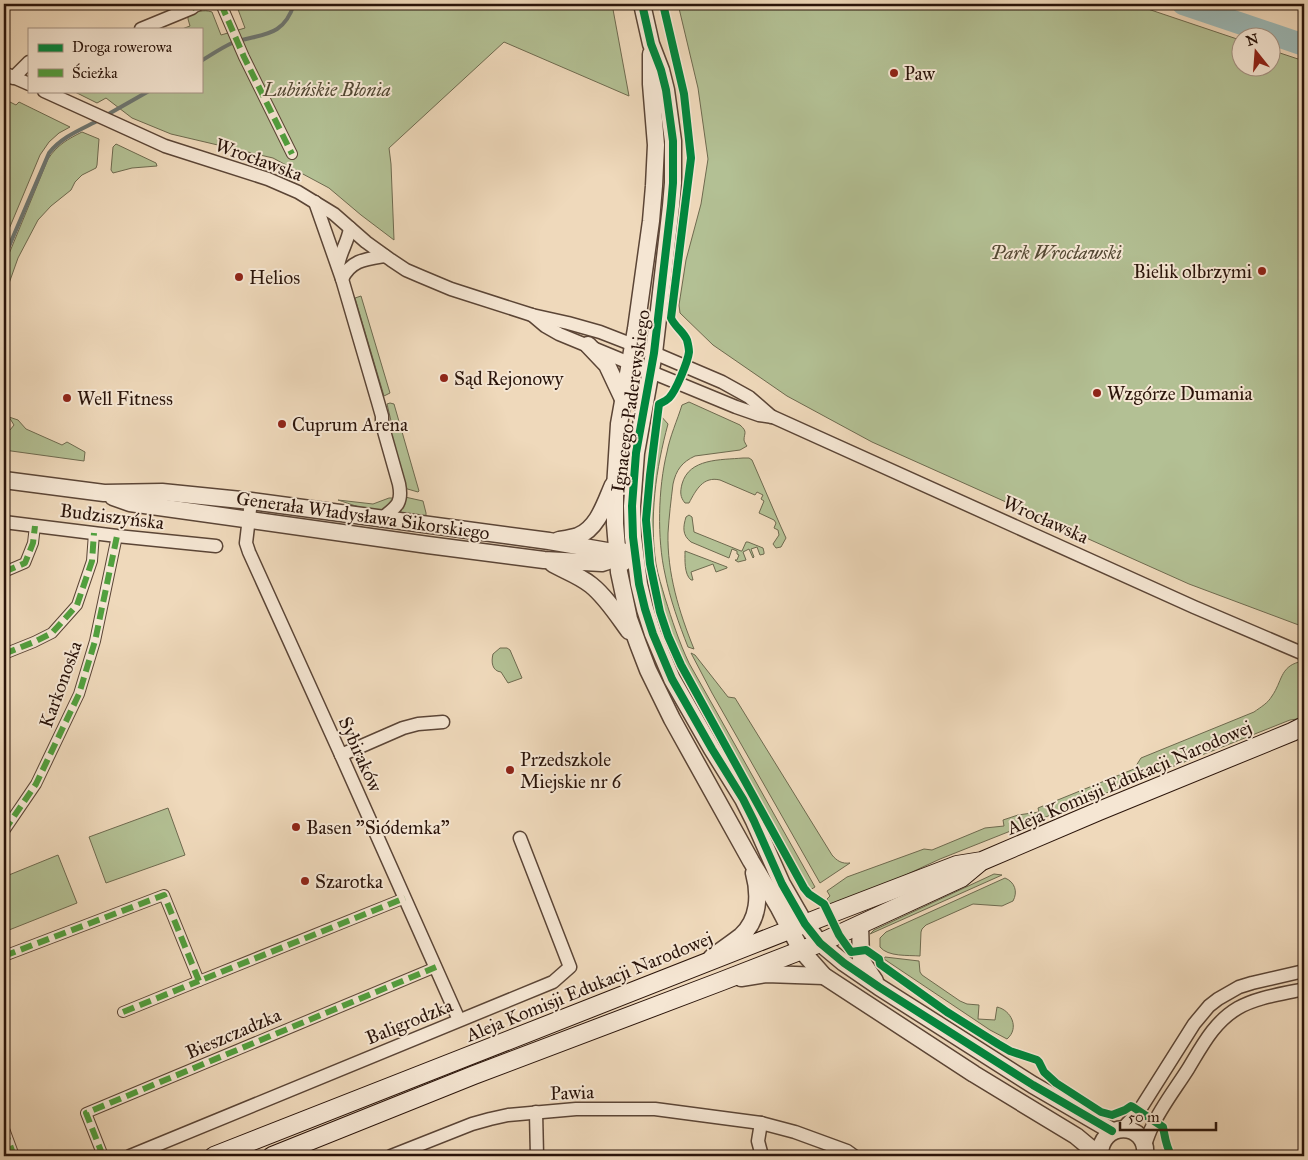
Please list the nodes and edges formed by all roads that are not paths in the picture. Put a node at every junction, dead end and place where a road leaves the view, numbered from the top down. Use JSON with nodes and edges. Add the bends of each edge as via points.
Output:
{"nodes":[{"id":1,"x":221,"y":4,"type":"edge"},
{"id":2,"x":642,"y":4,"type":"edge"},
{"id":3,"x":198,"y":6,"type":"edge"},
{"id":4,"x":143,"y":28,"type":"edge"},
{"id":5,"x":651,"y":44,"type":"junction"},
{"id":6,"x":28,"y":63,"type":"edge"},
{"id":7,"x":9,"y":76,"type":"edge"},
{"id":8,"x":28,"y":84,"type":"edge"},
{"id":9,"x":46,"y":92,"type":"edge"},
{"id":10,"x":292,"y":154,"type":"dead end"},
{"id":11,"x":315,"y":202,"type":"junction"},
{"id":12,"x":350,"y":228,"type":"junction"},
{"id":13,"x":384,"y":256,"type":"junction"},
{"id":14,"x":338,"y":266,"type":"junction"},
{"id":15,"x":342,"y":278,"type":"junction"},
{"id":16,"x":532,"y":315,"type":"junction"},
{"id":17,"x":633,"y":344,"type":"junction"},
{"id":18,"x":588,"y":345,"type":"junction"},
{"id":19,"x":654,"y":353,"type":"junction"},
{"id":20,"x":630,"y":362,"type":"junction"},
{"id":21,"x":651,"y":371,"type":"junction"},
{"id":22,"x":623,"y":399,"type":"junction"},
{"id":23,"x":772,"y":417,"type":"junction"},
{"id":24,"x":4,"y":480,"type":"edge"},
{"id":25,"x":615,"y":480,"type":"junction"},
{"id":26,"x":104,"y":493,"type":"junction"},
{"id":27,"x":251,"y":501,"type":"junction"},
{"id":28,"x":249,"y":519,"type":"junction"},
{"id":29,"x":381,"y":519,"type":"junction"},
{"id":30,"x":4,"y":522,"type":"edge"},
{"id":31,"x":35,"y":526,"type":"junction"},
{"id":32,"x":94,"y":533,"type":"junction"},
{"id":33,"x":117,"y":536,"type":"junction"},
{"id":34,"x":633,"y":537,"type":"junction"},
{"id":35,"x":549,"y":541,"type":"junction"},
{"id":36,"x":216,"y":546,"type":"dead end"},
{"id":37,"x":617,"y":556,"type":"junction"},
{"id":38,"x":544,"y":560,"type":"junction"},
{"id":39,"x":4,"y":572,"type":"edge"},
{"id":40,"x":638,"y":576,"type":"junction"},
{"id":41,"x":636,"y":640,"type":"junction"},
{"id":42,"x":4,"y":654,"type":"edge"},
{"id":43,"x":1304,"y":654,"type":"edge"},
{"id":44,"x":443,"y":722,"type":"dead end"},
{"id":45,"x":1300,"y":729,"type":"edge"},
{"id":46,"x":341,"y":754,"type":"junction"},
{"id":47,"x":4,"y":831,"type":"edge"},
{"id":48,"x":520,"y":838,"type":"dead end"},
{"id":49,"x":751,"y":861,"type":"junction"},
{"id":50,"x":982,"y":861,"type":"junction"},
{"id":51,"x":405,"y":898,"type":"junction"},
{"id":52,"x":860,"y":925,"type":"junction"},
{"id":53,"x":798,"y":927,"type":"junction"},
{"id":54,"x":820,"y":943,"type":"junction"},
{"id":55,"x":801,"y":950,"type":"junction"},
{"id":56,"x":4,"y":956,"type":"edge"},
{"id":57,"x":702,"y":964,"type":"junction"},
{"id":58,"x":436,"y":967,"type":"junction"},
{"id":59,"x":1304,"y":971,"type":"edge"},
{"id":60,"x":824,"y":976,"type":"junction"},
{"id":61,"x":199,"y":981,"type":"junction"},
{"id":62,"x":722,"y":982,"type":"junction"},
{"id":63,"x":879,"y":987,"type":"junction"},
{"id":64,"x":1304,"y":989,"type":"edge"},
{"id":65,"x":123,"y":1012,"type":"dead end"},
{"id":66,"x":459,"y":1020,"type":"junction"},
{"id":67,"x":536,"y":1112,"type":"junction"},
{"id":68,"x":761,"y":1122,"type":"junction"},
{"id":69,"x":4,"y":1129,"type":"edge"},
{"id":70,"x":1117,"y":1130,"type":"junction"},
{"id":71,"x":1145,"y":1153,"type":"edge"},
{"id":72,"x":14,"y":1156,"type":"edge"},
{"id":73,"x":103,"y":1156,"type":"edge"},
{"id":74,"x":130,"y":1156,"type":"edge"},
{"id":75,"x":214,"y":1156,"type":"edge"},
{"id":76,"x":272,"y":1156,"type":"edge"},
{"id":77,"x":391,"y":1156,"type":"edge"},
{"id":78,"x":537,"y":1156,"type":"edge"},
{"id":79,"x":762,"y":1156,"type":"edge"},
{"id":80,"x":854,"y":1156,"type":"edge"},
{"id":81,"x":1100,"y":1156,"type":"edge"}],
"edges":[{"from":1,"to":10,"type":"street"},
{"from":2,"to":5,"type":"street","name":"Ignacego Paderewskiego"},
{"from":3,"to":4,"type":"street"},
{"from":5,"to":17,"type":"street","name":"Ignacego Paderewskiego","via":[[650,84],[656,145],[654,186]]},
{"from":5,"to":19,"type":"street","name":"Ignacego Paderewskiego","via":[[666,90],[673,174]]},
{"from":6,"to":7,"type":"street"},
{"from":7,"to":8,"type":"street"},
{"from":9,"to":11,"type":"street","name":"Wrocławska","via":[[165,146],[280,184]]},
{"from":11,"to":12,"type":"street","name":"Wrocławska"},
{"from":11,"to":14,"type":"street"},
{"from":12,"to":13,"type":"street","name":"Wrocławska"},
{"from":12,"to":14,"type":"street"},
{"from":13,"to":15,"type":"street","via":[[354,264]]},
{"from":13,"to":16,"type":"street","name":"Wrocławska","via":[[406,270],[451,289]]},
{"from":14,"to":15,"type":"street"},
{"from":15,"to":29,"type":"street","via":[[382,416],[400,493],[398,503]]},
{"from":16,"to":17,"type":"street","name":"Wrocławska"},
{"from":16,"to":18,"type":"street","name":"Wrocławska","via":[[559,334]]},
{"from":17,"to":19,"type":"street","name":"Wrocławska"},
{"from":17,"to":20,"type":"street","name":"Ignacego Paderewskiego"},
{"from":18,"to":20,"type":"street","name":"Wrocławska"},
{"from":18,"to":22,"type":"street","via":[[606,365]]},
{"from":19,"to":21,"type":"street","name":"Ignacego Paderewskiego"},
{"from":19,"to":23,"type":"street","name":"Wrocławska","via":[[722,382]]},
{"from":20,"to":21,"type":"street","name":"Wrocławska"},
{"from":20,"to":22,"type":"street","name":"Ignacego Paderewskiego"},
{"from":21,"to":23,"type":"street","name":"Wrocławska","via":[[759,415]]},
{"from":21,"to":34,"type":"street","name":"Ignacego Paderewskiego","via":[[634,470]]},
{"from":22,"to":25,"type":"street","name":"Ignacego Paderewskiego"},
{"from":23,"to":43,"type":"street","name":"Wrocławska"},
{"from":24,"to":26,"type":"street","name":"Generała Władysława Sikorskiego"},
{"from":25,"to":35,"type":"street","via":[[592,527],[577,536]]},
{"from":25,"to":37,"type":"street","name":"Ignacego Paderewskiego"},
{"from":26,"to":27,"type":"street","name":"Generała Władysława Sikorskiego","via":[[162,492]]},
{"from":26,"to":28,"type":"street","name":"Generała Władysława Sikorskiego","via":[[130,503]]},
{"from":27,"to":28,"type":"street","name":"Sybiraków"},
{"from":27,"to":29,"type":"street","name":"Generała Władysława Sikorskiego"},
{"from":28,"to":38,"type":"street","name":"Generała Władysława Sikorskiego"},
{"from":28,"to":46,"type":"street","name":"Sybiraków","via":[[246,543],[249,552]]},
{"from":29,"to":35,"type":"street","name":"Generała Władysława Sikorskiego"},
{"from":30,"to":31,"type":"street","name":"Budziszyńska"},
{"from":31,"to":32,"type":"street","name":"Budziszyńska"},
{"from":31,"to":39,"type":"street","via":[[33,543],[25,563]]},
{"from":32,"to":33,"type":"street","name":"Budziszyńska"},
{"from":32,"to":42,"type":"street","via":[[92,561],[77,605],[52,633]]},
{"from":33,"to":36,"type":"street","name":"Budziszyńska"},
{"from":33,"to":47,"type":"street","name":"Karkonoska","via":[[95,642],[79,694],[36,784]]},
{"from":34,"to":37,"type":"street"},
{"from":34,"to":40,"type":"street","name":"Ignacego Paderewskiego"},
{"from":35,"to":37,"type":"street","name":"Generała Władysława Sikorskiego","via":[[607,551]]},
{"from":37,"to":38,"type":"street","name":"Generała Władysława Sikorskiego","via":[[602,563]]},
{"from":37,"to":40,"type":"street","name":"Generała Władysława Sikorskiego"},
{"from":37,"to":41,"type":"street","name":"Ignacego Paderewskiego"},
{"from":38,"to":41,"type":"street","via":[[592,586]]},
{"from":40,"to":53,"type":"street","name":"Ignacego Paderewskiego","via":[[645,610],[672,679],[743,799]]},
{"from":41,"to":49,"type":"street","name":"Ignacego Paderewskiego","via":[[672,719]]},
{"from":44,"to":46,"type":"street","via":[[403,728]]},
{"from":45,"to":50,"type":"main road","name":"Aleja Komisji Edukacji Narodowej"},
{"from":46,"to":51,"type":"street","name":"Sybiraków"},
{"from":48,"to":66,"type":"street","name":"Baligrodzka","via":[[570,967],[553,982]]},
{"from":49,"to":53,"type":"street","name":"Ignacego Paderewskiego","via":[[779,908]]},
{"from":49,"to":57,"type":"street","via":[[758,900],[750,926]]},
{"from":50,"to":52,"type":"main road","name":"Aleja Komisji Edukacji Narodowej","via":[[961,878]]},
{"from":50,"to":53,"type":"main road","name":"Aleja Komisji Edukacji Narodowej","via":[[957,865]]},
{"from":51,"to":58,"type":"street","name":"Sybiraków"},
{"from":51,"to":61,"type":"street"},
{"from":52,"to":54,"type":"main road","name":"Aleja Komisji Edukacji Narodowej"},
{"from":52,"to":63,"type":"street","via":[[861,960]]},
{"from":53,"to":54,"type":"street","name":"Ignacego Paderewskiego"},
{"from":53,"to":55,"type":"street","name":"Ignacego Paderewskiego"},
{"from":53,"to":57,"type":"main road","name":"Aleja Komisji Edukacji Narodowej"},
{"from":54,"to":55,"type":"main road","name":"Aleja Komisji Edukacji Narodowej"},
{"from":54,"to":63,"type":"street","name":"Ignacego Paderewskiego"},
{"from":55,"to":60,"type":"street","name":"Ignacego Paderewskiego"},
{"from":55,"to":62,"type":"main road","name":"Aleja Komisji Edukacji Narodowej"},
{"from":56,"to":61,"type":"street","via":[[164,895]]},
{"from":57,"to":75,"type":"main road","name":"Aleja Komisji Edukacji Narodowej"},
{"from":58,"to":66,"type":"street","name":"Sybiraków"},
{"from":58,"to":73,"type":"street","name":"Bieszczadzka","via":[[86,1113]]},
{"from":59,"to":70,"type":"street","via":[[1239,987],[1209,1006],[1139,1111]]},
{"from":60,"to":62,"type":"street","via":[[766,974]]},
{"from":60,"to":81,"type":"street","name":"Ignacego Paderewskiego","via":[[1076,1136]]},
{"from":61,"to":65,"type":"street"},
{"from":62,"to":76,"type":"main road","name":"Aleja Komisji Edukacji Narodowej","via":[[474,1075]]},
{"from":63,"to":70,"type":"street","name":"Ignacego Paderewskiego","via":[[1032,1085]]},
{"from":64,"to":71,"type":"street","via":[[1246,1004],[1222,1020],[1209,1034],[1159,1114],[1151,1128]]},
{"from":66,"to":74,"type":"street","name":"Baligrodzka"},
{"from":67,"to":68,"type":"street","name":"Pawia","via":[[655,1109]]},
{"from":67,"to":77,"type":"street","name":"Pawia","via":[[472,1124]]},
{"from":67,"to":78,"type":"street"},
{"from":68,"to":79,"type":"street","via":[[758,1141]]},
{"from":68,"to":80,"type":"street","name":"Pawia"},
{"from":69,"to":72,"type":"street"},
{"from":70,"to":71,"type":"street","name":"Ignacego Paderewskiego","via":[[1128,1130],[1138,1135]]},
{"from":70,"to":81,"type":"street","via":[[1102,1142]]}]}
